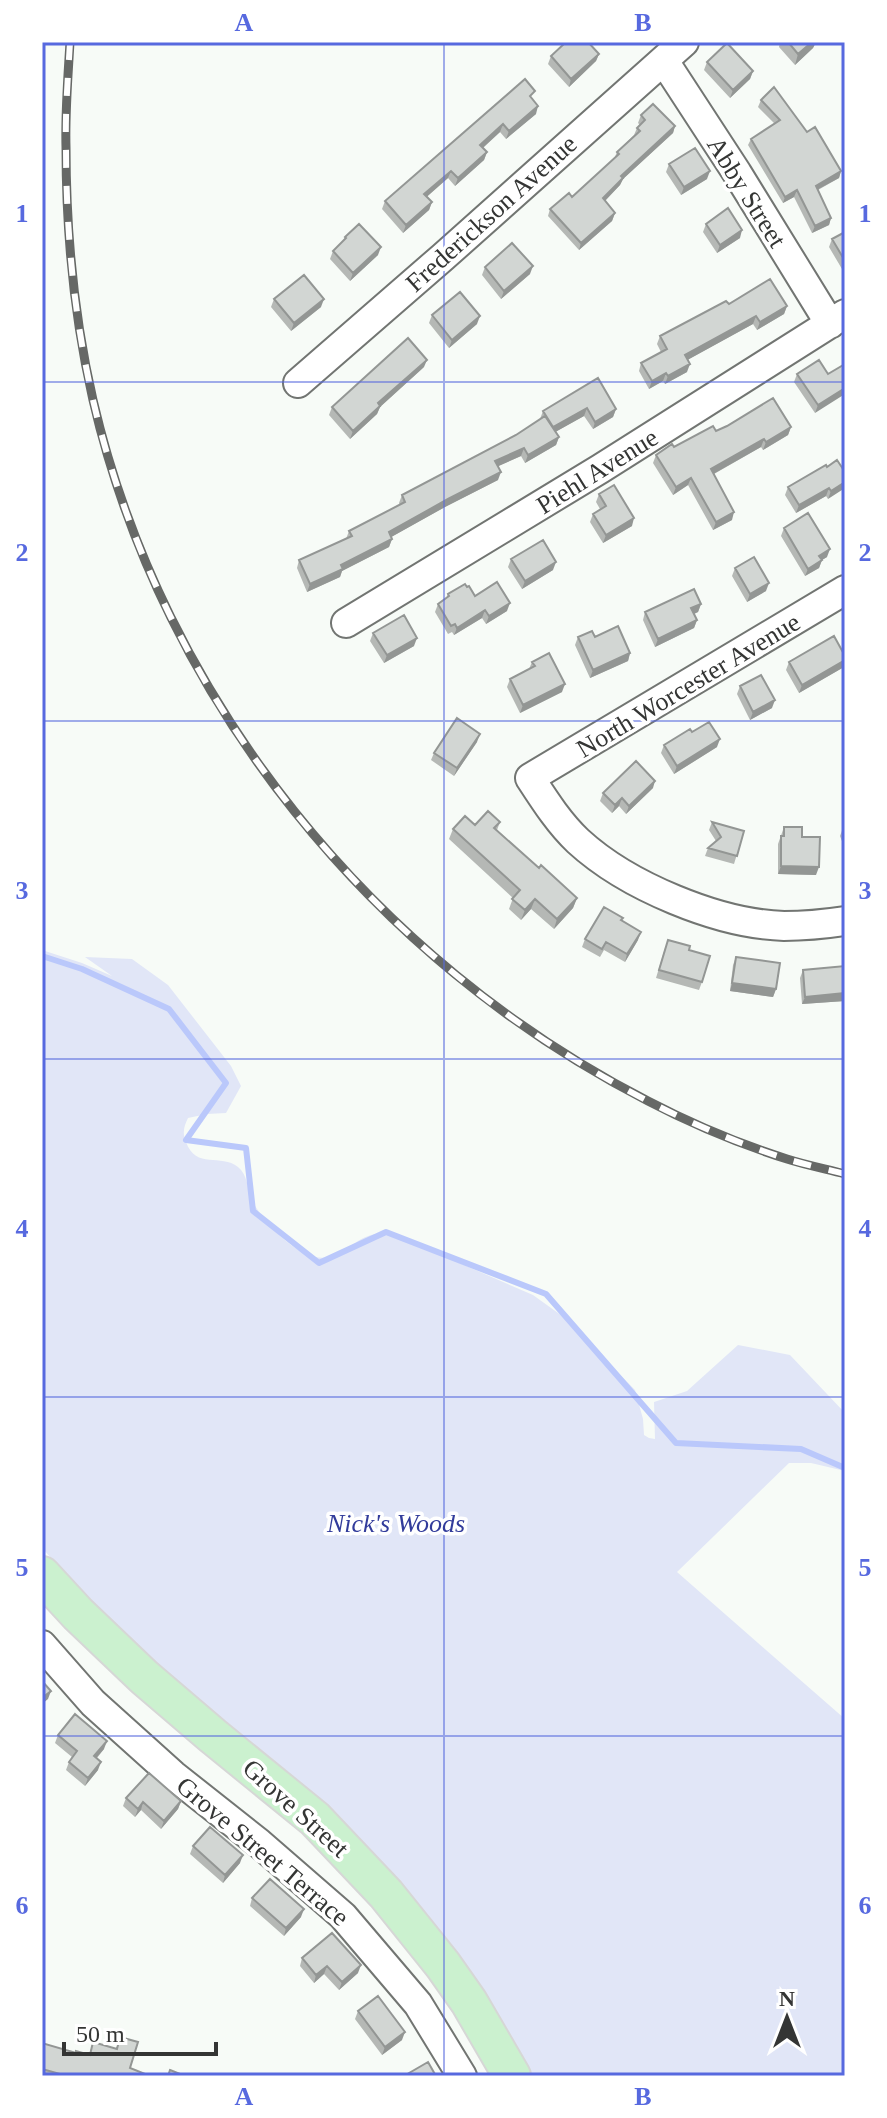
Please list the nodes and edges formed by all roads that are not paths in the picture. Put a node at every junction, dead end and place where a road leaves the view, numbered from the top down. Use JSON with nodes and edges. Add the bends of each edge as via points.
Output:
{"nodes":[{"id":1,"x":674,"y":51,"type":"edge"},
{"id":2,"x":837,"y":319,"type":"edge"},
{"id":3,"x":298,"y":383,"type":"dead end"},
{"id":4,"x":845,"y":590,"type":"edge"},
{"id":5,"x":346,"y":623,"type":"dead end"},
{"id":6,"x":845,"y":921,"type":"edge"},
{"id":7,"x":42,"y":1575,"type":"edge"},
{"id":8,"x":42,"y":1645,"type":"edge"},
{"id":9,"x":462,"y":2076,"type":"edge"},
{"id":10,"x":512,"y":2076,"type":"edge"}],
"edges":[{"from":1,"to":2,"type":"street","name":"Abby Street","via":[[737,173]]},
{"from":1,"to":3,"type":"street","name":"Frederickson Avenue"},
{"from":2,"to":5,"type":"street","name":"Piehl Avenue"},
{"from":4,"to":6,"type":"street","name":"North Worcester Avenue","via":[[530,778],[578,841],[652,889],[745,922],[784,926]]},
{"from":7,"to":10,"type":"main road","name":"Grove Street","via":[[144,1677],[315,1819],[386,1894],[469,2002]]},
{"from":8,"to":9,"type":"street","name":"Grove Street Terrace","via":[[93,1703],[343,1916],[418,2004]]}]}
